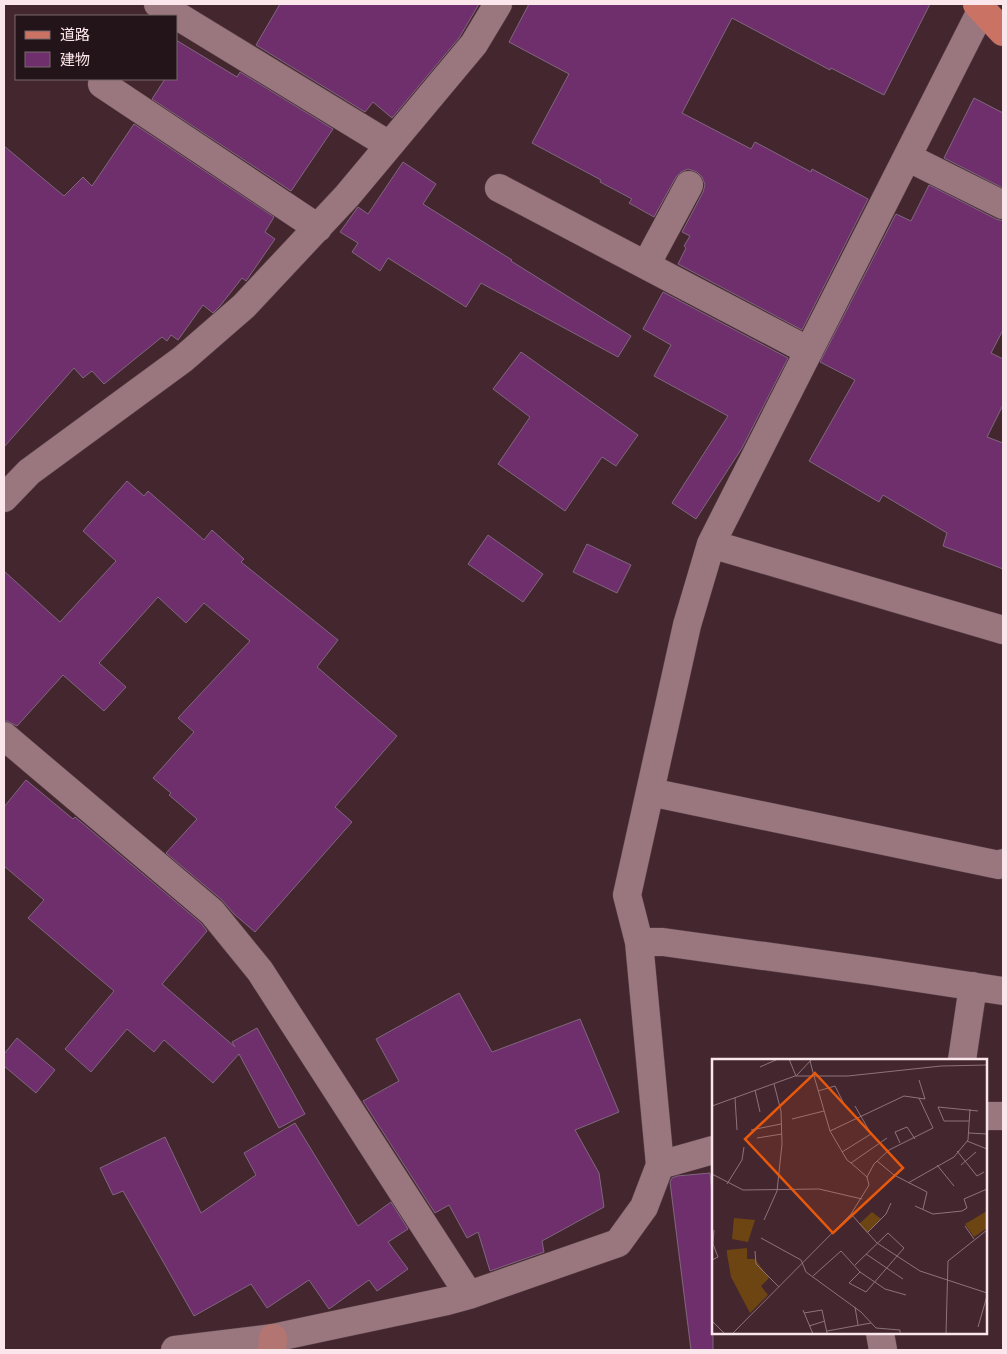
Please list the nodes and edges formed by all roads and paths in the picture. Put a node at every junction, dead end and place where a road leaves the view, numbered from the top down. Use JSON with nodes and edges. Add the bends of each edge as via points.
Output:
{"nodes":[{"id":1,"x":158,"y":4,"type":"edge"},
{"id":2,"x":498,"y":4,"type":"edge"},
{"id":3,"x":981,"y":5,"type":"edge"},
{"id":4,"x":176,"y":15,"type":"edge"},
{"id":5,"x":178,"y":16,"type":"edge"},
{"id":6,"x":1003,"y":32,"type":"edge"},
{"id":7,"x":102,"y":84,"type":"dead end"},
{"id":8,"x":389,"y":145,"type":"junction"},
{"id":9,"x":907,"y":157,"type":"junction"},
{"id":10,"x":689,"y":184,"type":"dead end"},
{"id":11,"x":500,"y":188,"type":"dead end"},
{"id":12,"x":1003,"y":205,"type":"edge"},
{"id":13,"x":318,"y":228,"type":"junction"},
{"id":14,"x":646,"y":265,"type":"junction"},
{"id":15,"x":809,"y":351,"type":"junction"},
{"id":16,"x":4,"y":498,"type":"edge"},
{"id":17,"x":711,"y":544,"type":"junction"},
{"id":18,"x":1003,"y":630,"type":"edge"},
{"id":19,"x":4,"y":736,"type":"edge"},
{"id":20,"x":650,"y":792,"type":"junction"},
{"id":21,"x":1003,"y":862,"type":"edge"},
{"id":22,"x":639,"y":942,"type":"junction"},
{"id":23,"x":974,"y":986,"type":"junction"},
{"id":24,"x":1003,"y":991,"type":"edge"},
{"id":25,"x":962,"y":1059,"type":"edge"},
{"id":26,"x":987,"y":1116,"type":"edge"},
{"id":27,"x":1003,"y":1116,"type":"edge"},
{"id":28,"x":712,"y":1150,"type":"edge"},
{"id":29,"x":660,"y":1165,"type":"junction"},
{"id":30,"x":469,"y":1295,"type":"junction"},
{"id":31,"x":880,"y":1334,"type":"edge"},
{"id":32,"x":273,"y":1344,"type":"edge"},
{"id":33,"x":175,"y":1350,"type":"edge"},
{"id":34,"x":884,"y":1350,"type":"edge"}],
"edges":[{"from":1,"to":4,"type":"street"},
{"from":2,"to":8,"type":"street","via":[[474,44]]},
{"from":3,"to":6,"type":"main road"},
{"from":3,"to":9,"type":"street"},
{"from":5,"to":8,"type":"street"},
{"from":7,"to":13,"type":"street"},
{"from":8,"to":13,"type":"street"},
{"from":9,"to":12,"type":"street"},
{"from":9,"to":15,"type":"street"},
{"from":10,"to":14,"type":"street"},
{"from":11,"to":14,"type":"street"},
{"from":13,"to":16,"type":"street","via":[[244,306],[183,359],[29,472]]},
{"from":14,"to":15,"type":"street"},
{"from":15,"to":17,"type":"street"},
{"from":17,"to":18,"type":"street"},
{"from":17,"to":20,"type":"street","via":[[687,625]]},
{"from":19,"to":30,"type":"street","via":[[212,912],[260,971]]},
{"from":20,"to":21,"type":"street","via":[[999,865]]},
{"from":20,"to":22,"type":"street","via":[[627,895]]},
{"from":22,"to":23,"type":"street","via":[[682,945]]},
{"from":22,"to":29,"type":"street"},
{"from":23,"to":24,"type":"street"},
{"from":23,"to":25,"type":"street"},
{"from":26,"to":27,"type":"street"},
{"from":28,"to":29,"type":"street"},
{"from":29,"to":30,"type":"street","via":[[644,1207],[618,1243]]},
{"from":30,"to":32,"type":"street"},
{"from":31,"to":34,"type":"street"},
{"from":32,"to":33,"type":"street"}]}
